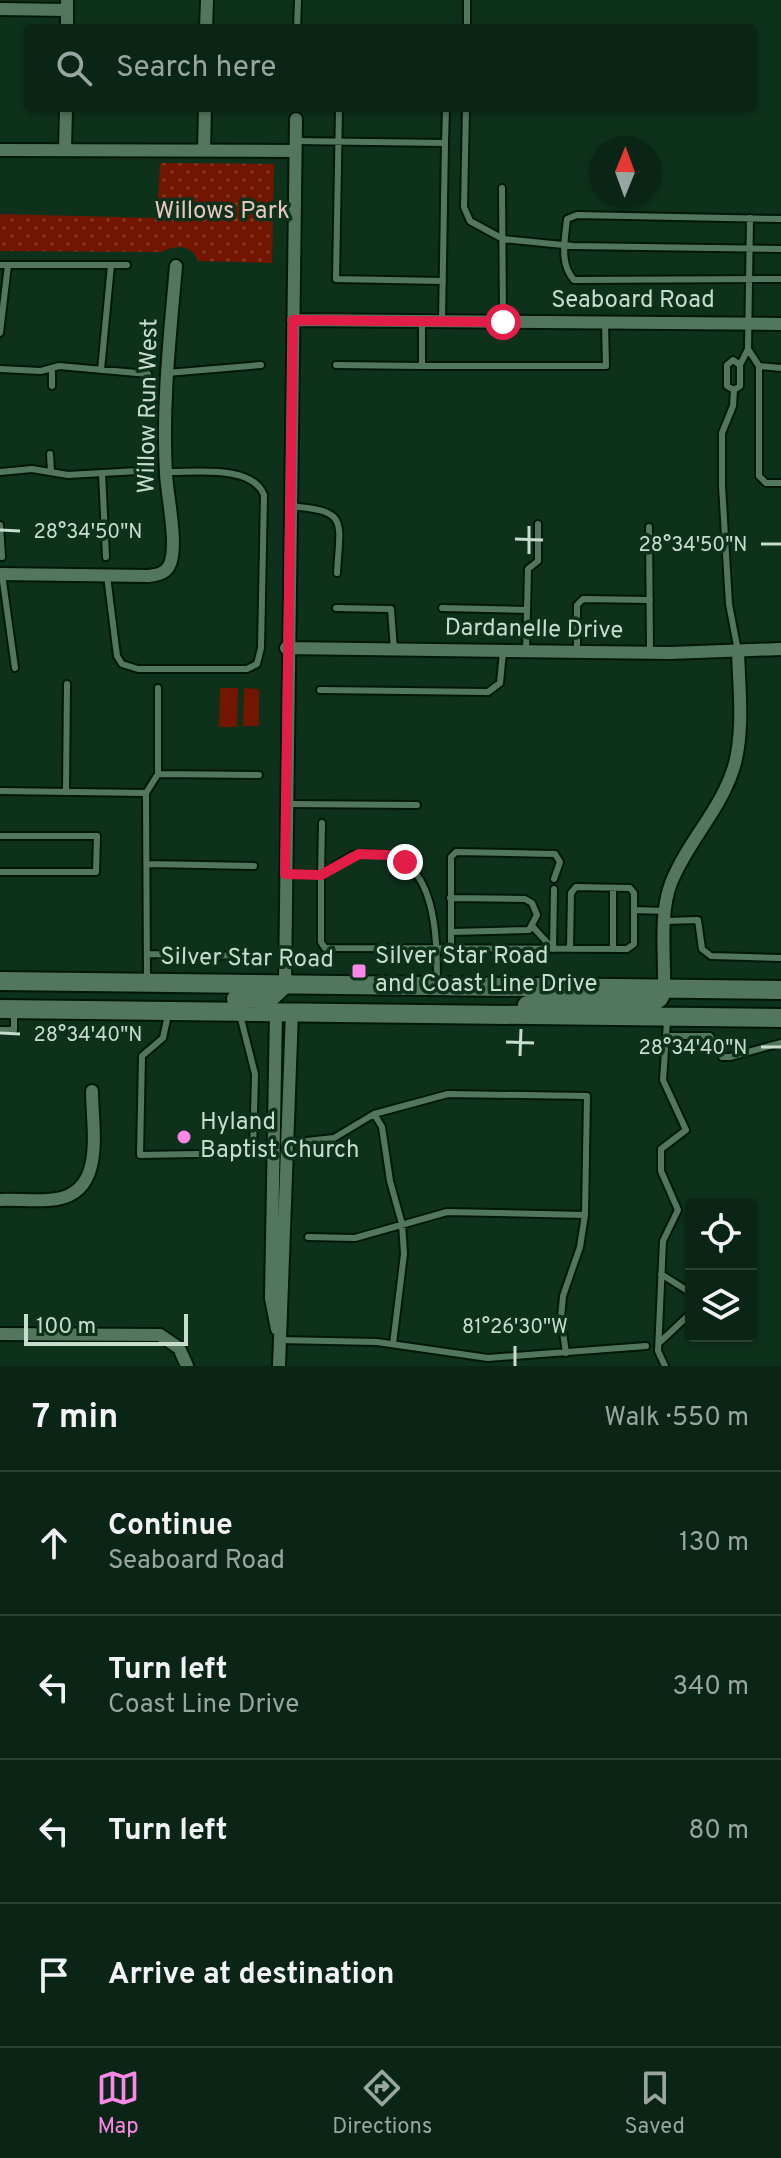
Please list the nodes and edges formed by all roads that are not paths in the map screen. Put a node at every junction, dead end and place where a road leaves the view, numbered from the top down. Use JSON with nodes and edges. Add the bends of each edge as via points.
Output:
{"nodes":[{"id":1,"x":207,"y":0,"type":"edge"},
{"id":2,"x":298,"y":0,"type":"edge"},
{"id":3,"x":467,"y":0,"type":"edge"},
{"id":4,"x":67,"y":5,"type":"edge"},
{"id":5,"x":0,"y":9,"type":"edge"},
{"id":6,"x":206,"y":24,"type":"edge"},
{"id":7,"x":297,"y":24,"type":"edge"},
{"id":8,"x":467,"y":24,"type":"edge"},
{"id":9,"x":66,"y":112,"type":"edge"},
{"id":10,"x":205,"y":112,"type":"edge"},
{"id":11,"x":339,"y":112,"type":"edge"},
{"id":12,"x":446,"y":112,"type":"edge"},
{"id":13,"x":466,"y":112,"type":"edge"},
{"id":14,"x":296,"y":114,"type":"edge"},
{"id":15,"x":338,"y":141,"type":"junction"},
{"id":16,"x":445,"y":143,"type":"junction"},
{"id":17,"x":296,"y":146,"type":"junction"},
{"id":18,"x":0,"y":150,"type":"edge"},
{"id":19,"x":65,"y":150,"type":"junction"},
{"id":20,"x":204,"y":150,"type":"junction"},
{"id":21,"x":502,"y":188,"type":"dead end"},
{"id":22,"x":750,"y":218,"type":"junction"},
{"id":23,"x":781,"y":219,"type":"edge"},
{"id":24,"x":503,"y":239,"type":"junction"},
{"id":25,"x":564,"y":245,"type":"junction"},
{"id":26,"x":750,"y":249,"type":"junction"},
{"id":27,"x":781,"y":249,"type":"edge"},
{"id":28,"x":4,"y":265,"type":"edge"},
{"id":29,"x":111,"y":265,"type":"junction"},
{"id":30,"x":127,"y":265,"type":"dead end"},
{"id":31,"x":176,"y":266,"type":"dead end"},
{"id":32,"x":750,"y":279,"type":"junction"},
{"id":33,"x":781,"y":279,"type":"edge"},
{"id":34,"x":443,"y":281,"type":"junction"},
{"id":35,"x":293,"y":320,"type":"junction"},
{"id":36,"x":422,"y":321,"type":"junction"},
{"id":37,"x":442,"y":321,"type":"junction"},
{"id":38,"x":503,"y":322,"type":"junction"},
{"id":39,"x":605,"y":323,"type":"junction"},
{"id":40,"x":749,"y":324,"type":"junction"},
{"id":41,"x":781,"y":324,"type":"edge"},
{"id":42,"x":0,"y":333,"type":"edge"},
{"id":43,"x":748,"y":349,"type":"junction"},
{"id":44,"x":261,"y":365,"type":"dead end"},
{"id":45,"x":336,"y":365,"type":"dead end"},
{"id":46,"x":740,"y":365,"type":"junction"},
{"id":47,"x":422,"y":366,"type":"junction"},
{"id":48,"x":759,"y":366,"type":"junction"},
{"id":49,"x":52,"y":368,"type":"junction"},
{"id":50,"x":781,"y":368,"type":"edge"},
{"id":51,"x":0,"y":369,"type":"edge"},
{"id":52,"x":101,"y":370,"type":"junction"},
{"id":53,"x":167,"y":373,"type":"junction"},
{"id":54,"x":148,"y":374,"type":"dead end"},
{"id":55,"x":52,"y":386,"type":"dead end"},
{"id":56,"x":734,"y":390,"type":"junction"},
{"id":57,"x":50,"y":454,"type":"dead end"},
{"id":58,"x":138,"y":471,"type":"dead end"},
{"id":59,"x":0,"y":472,"type":"edge"},
{"id":60,"x":51,"y":472,"type":"junction"},
{"id":61,"x":166,"y":472,"type":"junction"},
{"id":62,"x":102,"y":473,"type":"junction"},
{"id":63,"x":781,"y":483,"type":"edge"},
{"id":64,"x":289,"y":506,"type":"junction"},
{"id":65,"x":538,"y":524,"type":"dead end"},
{"id":66,"x":0,"y":525,"type":"edge"},
{"id":67,"x":649,"y":527,"type":"dead end"},
{"id":68,"x":2,"y":557,"type":"dead end"},
{"id":69,"x":106,"y":557,"type":"dead end"},
{"id":70,"x":337,"y":573,"type":"dead end"},
{"id":71,"x":1,"y":574,"type":"edge"},
{"id":72,"x":107,"y":576,"type":"junction"},
{"id":73,"x":650,"y":600,"type":"junction"},
{"id":74,"x":336,"y":608,"type":"dead end"},
{"id":75,"x":442,"y":608,"type":"dead end"},
{"id":76,"x":527,"y":610,"type":"junction"},
{"id":77,"x":286,"y":648,"type":"junction"},
{"id":78,"x":781,"y":649,"type":"edge"},
{"id":79,"x":394,"y":650,"type":"junction"},
{"id":80,"x":738,"y":651,"type":"junction"},
{"id":81,"x":503,"y":652,"type":"junction"},
{"id":82,"x":526,"y":652,"type":"junction"},
{"id":83,"x":577,"y":652,"type":"junction"},
{"id":84,"x":650,"y":653,"type":"junction"},
{"id":85,"x":15,"y":668,"type":"dead end"},
{"id":86,"x":67,"y":684,"type":"dead end"},
{"id":87,"x":158,"y":688,"type":"dead end"},
{"id":88,"x":320,"y":690,"type":"dead end"},
{"id":89,"x":158,"y":774,"type":"junction"},
{"id":90,"x":259,"y":775,"type":"dead end"},
{"id":91,"x":0,"y":791,"type":"edge"},
{"id":92,"x":66,"y":792,"type":"junction"},
{"id":93,"x":146,"y":793,"type":"junction"},
{"id":94,"x":286,"y":804,"type":"junction"},
{"id":95,"x":417,"y":805,"type":"dead end"},
{"id":96,"x":322,"y":823,"type":"dead end"},
{"id":97,"x":0,"y":836,"type":"edge"},
{"id":98,"x":147,"y":864,"type":"junction"},
{"id":99,"x":254,"y":866,"type":"dead end"},
{"id":100,"x":0,"y":872,"type":"edge"},
{"id":101,"x":285,"y":874,"type":"junction"},
{"id":102,"x":321,"y":875,"type":"junction"},
{"id":103,"x":554,"y":879,"type":"dead end"},
{"id":104,"x":613,"y":888,"type":"junction"},
{"id":105,"x":554,"y":889,"type":"dead end"},
{"id":106,"x":450,"y":898,"type":"junction"},
{"id":107,"x":634,"y":910,"type":"junction"},
{"id":108,"x":665,"y":916,"type":"junction"},
{"id":109,"x":533,"y":927,"type":"junction"},
{"id":110,"x":451,"y":932,"type":"junction"},
{"id":111,"x":437,"y":948,"type":"junction"},
{"id":112,"x":451,"y":948,"type":"junction"},
{"id":113,"x":553,"y":949,"type":"junction"},
{"id":114,"x":570,"y":949,"type":"junction"},
{"id":115,"x":613,"y":949,"type":"junction"},
{"id":116,"x":147,"y":954,"type":"junction"},
{"id":117,"x":254,"y":956,"type":"dead end"},
{"id":118,"x":781,"y":958,"type":"edge"},
{"id":119,"x":0,"y":981,"type":"edge"},
{"id":120,"x":147,"y":982,"type":"junction"},
{"id":121,"x":285,"y":984,"type":"junction"},
{"id":122,"x":437,"y":985,"type":"junction"},
{"id":123,"x":664,"y":988,"type":"junction"},
{"id":124,"x":781,"y":990,"type":"edge"},
{"id":125,"x":781,"y":1001,"type":"edge"},
{"id":126,"x":72,"y":1009,"type":"junction"},
{"id":127,"x":168,"y":1011,"type":"junction"},
{"id":128,"x":239,"y":1011,"type":"junction"},
{"id":129,"x":284,"y":1012,"type":"junction"},
{"id":130,"x":9,"y":1013,"type":"edge"},
{"id":131,"x":432,"y":1014,"type":"junction"},
{"id":132,"x":668,"y":1016,"type":"junction"},
{"id":133,"x":781,"y":1018,"type":"edge"},
{"id":134,"x":0,"y":1030,"type":"edge"},
{"id":135,"x":666,"y":1036,"type":"junction"},
{"id":136,"x":781,"y":1043,"type":"edge"},
{"id":137,"x":92,"y":1091,"type":"dead end"},
{"id":138,"x":374,"y":1114,"type":"junction"},
{"id":139,"x":288,"y":1143,"type":"junction"},
{"id":140,"x":0,"y":1200,"type":"edge"},
{"id":141,"x":585,"y":1215,"type":"junction"},
{"id":142,"x":402,"y":1224,"type":"junction"},
{"id":143,"x":308,"y":1237,"type":"dead end"},
{"id":144,"x":661,"y":1274,"type":"junction"},
{"id":145,"x":685,"y":1289,"type":"edge"},
{"id":146,"x":685,"y":1319,"type":"edge"},
{"id":147,"x":0,"y":1334,"type":"edge"},
{"id":148,"x":279,"y":1340,"type":"junction"},
{"id":149,"x":660,"y":1342,"type":"junction"},
{"id":150,"x":393,"y":1344,"type":"junction"},
{"id":151,"x":646,"y":1346,"type":"dead end"},
{"id":152,"x":566,"y":1353,"type":"junction"},
{"id":153,"x":187,"y":1366,"type":"edge"},
{"id":154,"x":279,"y":1366,"type":"edge"},
{"id":155,"x":665,"y":1366,"type":"edge"}],
"edges":[{"from":1,"to":6,"type":"street"},
{"from":2,"to":7,"type":"lane"},
{"from":3,"to":8,"type":"lane"},
{"from":4,"to":5,"type":"street"},
{"from":9,"to":19,"type":"street"},
{"from":10,"to":20,"type":"street"},
{"from":11,"to":15,"type":"lane"},
{"from":12,"to":16,"type":"lane"},
{"from":13,"to":24,"type":"lane","via":[[464,207],[470,221]]},
{"from":14,"to":17,"type":"street"},
{"from":15,"to":16,"type":"lane"},
{"from":15,"to":17,"type":"lane"},
{"from":15,"to":34,"type":"lane","via":[[336,279]]},
{"from":16,"to":34,"type":"lane"},
{"from":17,"to":20,"type":"street"},
{"from":17,"to":35,"type":"street"},
{"from":18,"to":19,"type":"street"},
{"from":19,"to":20,"type":"street"},
{"from":21,"to":24,"type":"lane"},
{"from":22,"to":23,"type":"lane"},
{"from":22,"to":25,"type":"lane","via":[[577,215],[567,219]]},
{"from":22,"to":26,"type":"lane"},
{"from":24,"to":25,"type":"lane"},
{"from":24,"to":38,"type":"lane"},
{"from":25,"to":26,"type":"lane"},
{"from":25,"to":32,"type":"lane","via":[[566,270],[574,280]]},
{"from":26,"to":27,"type":"lane"},
{"from":26,"to":32,"type":"lane"},
{"from":28,"to":29,"type":"lane"},
{"from":28,"to":42,"type":"lane"},
{"from":29,"to":30,"type":"lane"},
{"from":29,"to":52,"type":"lane"},
{"from":31,"to":53,"type":"street","name":"Willow Run West"},
{"from":32,"to":33,"type":"lane"},
{"from":32,"to":40,"type":"lane"},
{"from":34,"to":37,"type":"lane"},
{"from":35,"to":36,"type":"street","name":"Seaboard Road"},
{"from":35,"to":64,"type":"street"},
{"from":36,"to":37,"type":"street","name":"Seaboard Road"},
{"from":36,"to":47,"type":"lane"},
{"from":37,"to":38,"type":"street","name":"Seaboard Road"},
{"from":38,"to":39,"type":"street","name":"Seaboard Road"},
{"from":39,"to":40,"type":"street","name":"Seaboard Road"},
{"from":39,"to":47,"type":"lane","via":[[606,366]]},
{"from":40,"to":41,"type":"street","name":"Seaboard Road"},
{"from":40,"to":43,"type":"lane"},
{"from":43,"to":46,"type":"lane"},
{"from":43,"to":48,"type":"lane"},
{"from":44,"to":53,"type":"lane"},
{"from":45,"to":47,"type":"lane"},
{"from":46,"to":56,"type":"lane","via":[[740,386]]},
{"from":46,"to":56,"type":"lane","via":[[733,360],[727,365],[727,386]]},
{"from":48,"to":50,"type":"lane"},
{"from":48,"to":63,"type":"lane","via":[[759,476],[766,483]]},
{"from":49,"to":51,"type":"lane"},
{"from":49,"to":52,"type":"lane"},
{"from":49,"to":55,"type":"lane"},
{"from":52,"to":54,"type":"lane"},
{"from":53,"to":61,"type":"street","name":"Willow Run West"},
{"from":56,"to":80,"type":"lane","via":[[722,433],[722,486],[729,604]]},
{"from":57,"to":60,"type":"lane"},
{"from":58,"to":62,"type":"lane"},
{"from":59,"to":60,"type":"lane"},
{"from":60,"to":62,"type":"lane"},
{"from":61,"to":72,"type":"street","name":"Willow Run West","via":[[169,566],[161,574]]},
{"from":61,"to":72,"type":"lane","via":[[243,476],[261,486],[257,664],[247,669],[138,669],[122,664]]},
{"from":62,"to":69,"type":"lane"},
{"from":64,"to":70,"type":"lane","via":[[334,515],[339,524]]},
{"from":64,"to":77,"type":"street"},
{"from":65,"to":76,"type":"lane","via":[[538,561],[528,569]]},
{"from":66,"to":68,"type":"lane"},
{"from":67,"to":73,"type":"lane"},
{"from":71,"to":72,"type":"street","name":"Willow Run West"},
{"from":71,"to":85,"type":"lane"},
{"from":73,"to":83,"type":"lane","via":[[583,599],[577,605]]},
{"from":73,"to":84,"type":"lane"},
{"from":74,"to":79,"type":"lane","via":[[391,609]]},
{"from":75,"to":76,"type":"lane"},
{"from":76,"to":82,"type":"lane"},
{"from":77,"to":79,"type":"street","name":"Dardanelle Drive"},
{"from":77,"to":94,"type":"street"},
{"from":78,"to":80,"type":"street","name":"Dardanelle Drive"},
{"from":79,"to":81,"type":"street","name":"Dardanelle Drive"},
{"from":80,"to":84,"type":"street","name":"Dardanelle Drive"},
{"from":80,"to":108,"type":"street","via":[[735,763],[722,798],[678,868]]},
{"from":81,"to":82,"type":"street","name":"Dardanelle Drive"},
{"from":81,"to":88,"type":"lane","via":[[500,683],[488,692]]},
{"from":82,"to":83,"type":"street","name":"Dardanelle Drive"},
{"from":83,"to":84,"type":"street","name":"Dardanelle Drive"},
{"from":86,"to":92,"type":"lane"},
{"from":87,"to":89,"type":"lane"},
{"from":89,"to":90,"type":"lane"},
{"from":89,"to":93,"type":"lane"},
{"from":91,"to":92,"type":"lane"},
{"from":92,"to":93,"type":"lane"},
{"from":93,"to":98,"type":"lane"},
{"from":94,"to":95,"type":"lane"},
{"from":94,"to":101,"type":"street"},
{"from":96,"to":102,"type":"lane"},
{"from":97,"to":100,"type":"lane","via":[[97,836],[96,872]]},
{"from":98,"to":99,"type":"lane"},
{"from":98,"to":116,"type":"lane"},
{"from":101,"to":102,"type":"lane"},
{"from":101,"to":121,"type":"street"},
{"from":102,"to":111,"type":"lane","via":[[359,854],[396,856],[426,887]]},
{"from":102,"to":111,"type":"lane","via":[[325,948]]},
{"from":103,"to":106,"type":"lane","via":[[559,858],[546,852],[456,852],[451,857]]},
{"from":104,"to":107,"type":"lane","via":[[630,888]]},
{"from":104,"to":114,"type":"lane","via":[[576,887],[571,893]]},
{"from":104,"to":115,"type":"lane"},
{"from":105,"to":113,"type":"lane"},
{"from":106,"to":109,"type":"lane","via":[[525,899],[536,909]]},
{"from":106,"to":110,"type":"lane"},
{"from":107,"to":108,"type":"lane"},
{"from":107,"to":115,"type":"lane","via":[[634,944]]},
{"from":108,"to":118,"type":"lane","via":[[698,920],[702,949],[711,956]]},
{"from":108,"to":123,"type":"street"},
{"from":109,"to":110,"type":"lane","via":[[510,933]]},
{"from":109,"to":113,"type":"lane"},
{"from":110,"to":112,"type":"lane"},
{"from":111,"to":112,"type":"lane"},
{"from":111,"to":122,"type":"lane"},
{"from":112,"to":113,"type":"lane"},
{"from":113,"to":114,"type":"lane"},
{"from":114,"to":115,"type":"lane"},
{"from":116,"to":117,"type":"lane"},
{"from":116,"to":120,"type":"lane"},
{"from":119,"to":120,"type":"main road","name":"Silver Star Road"},
{"from":120,"to":121,"type":"main road","name":"Silver Star Road"},
{"from":121,"to":122,"type":"main road","name":"Silver Star Road"},
{"from":121,"to":126,"type":"main road","via":[[278,993],[256,1000],[97,998]]},
{"from":122,"to":123,"type":"main road","name":"Silver Star Road"},
{"from":122,"to":129,"type":"main road","via":[[384,996],[296,997]]},
{"from":123,"to":124,"type":"main road","name":"Silver Star Road"},
{"from":123,"to":131,"type":"main road","via":[[650,1004],[551,1002]]},
{"from":125,"to":132,"type":"main road","via":[[682,1001]]},
{"from":126,"to":127,"type":"main road"},
{"from":126,"to":130,"type":"main road"},
{"from":127,"to":128,"type":"main road"},
{"from":127,"to":128,"type":"lane","via":[[163,1038],[142,1056],[140,1155],[253,1153],[255,1074]]},
{"from":128,"to":129,"type":"main road"},
{"from":129,"to":131,"type":"main road"},
{"from":129,"to":139,"type":"street"},
{"from":129,"to":148,"type":"street","via":[[271,1298]]},
{"from":130,"to":134,"type":"lane","via":[[14,1030]]},
{"from":131,"to":132,"type":"main road"},
{"from":132,"to":133,"type":"main road"},
{"from":132,"to":135,"type":"lane"},
{"from":135,"to":136,"type":"lane","via":[[710,1036],[722,1057]]},
{"from":135,"to":144,"type":"lane","via":[[663,1080],[686,1130],[661,1149],[661,1171],[678,1210],[663,1241]]},
{"from":137,"to":140,"type":"street","via":[[92,1164],[87,1181],[76,1193],[57,1199]]},
{"from":138,"to":139,"type":"lane","via":[[334,1138]]},
{"from":138,"to":141,"type":"lane","via":[[448,1094],[587,1096]]},
{"from":138,"to":142,"type":"lane","via":[[382,1127]]},
{"from":139,"to":148,"type":"street"},
{"from":141,"to":142,"type":"lane","via":[[447,1212]]},
{"from":141,"to":152,"type":"lane","via":[[563,1296]]},
{"from":142,"to":143,"type":"lane","via":[[355,1238]]},
{"from":142,"to":150,"type":"lane","via":[[403,1269]]},
{"from":144,"to":145,"type":"lane"},
{"from":144,"to":149,"type":"lane"},
{"from":146,"to":149,"type":"lane"},
{"from":147,"to":153,"type":"street","via":[[160,1335],[179,1348]]},
{"from":148,"to":150,"type":"lane"},
{"from":148,"to":154,"type":"street"},
{"from":149,"to":155,"type":"lane"},
{"from":150,"to":152,"type":"lane","via":[[488,1358]]},
{"from":151,"to":152,"type":"lane"}]}
